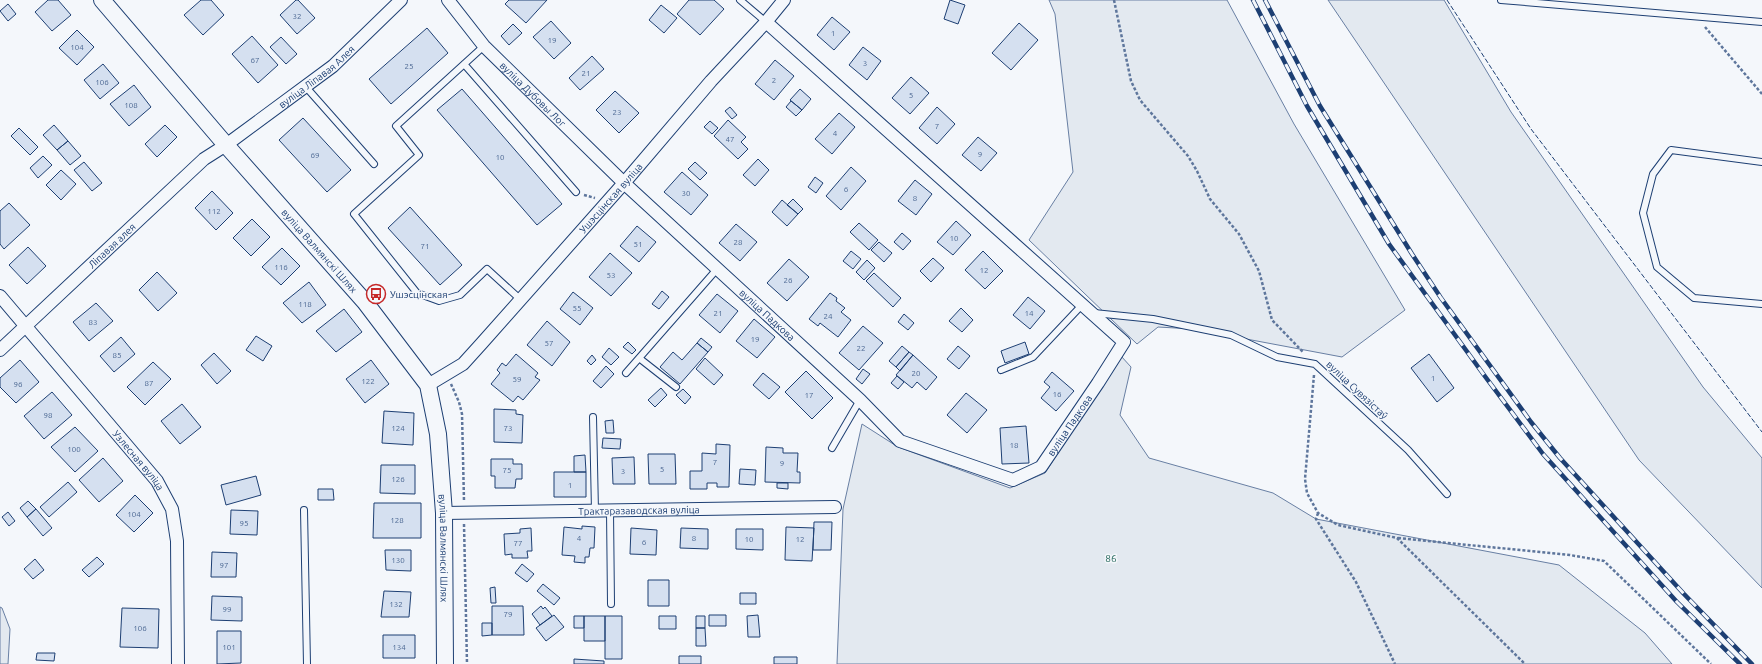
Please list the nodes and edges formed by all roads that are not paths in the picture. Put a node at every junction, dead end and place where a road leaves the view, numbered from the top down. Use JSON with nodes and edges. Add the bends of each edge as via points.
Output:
{"nodes":[{"id":1,"x":102,"y":0,"type":"edge"},
{"id":2,"x":401,"y":0,"type":"edge"},
{"id":3,"x":448,"y":0,"type":"edge"},
{"id":4,"x":740,"y":0,"type":"edge"},
{"id":5,"x":784,"y":0,"type":"edge"},
{"id":6,"x":1500,"y":0,"type":"edge"},
{"id":7,"x":766,"y":22,"type":"junction"},
{"id":8,"x":1762,"y":22,"type":"edge"},
{"id":9,"x":484,"y":46,"type":"junction"},
{"id":10,"x":464,"y":64,"type":"junction"},
{"id":11,"x":305,"y":86,"type":"junction"},
{"id":12,"x":226,"y":146,"type":"junction"},
{"id":13,"x":1762,"y":162,"type":"edge"},
{"id":14,"x":374,"y":164,"type":"dead end"},
{"id":15,"x":624,"y":184,"type":"junction"},
{"id":16,"x":576,"y":192,"type":"road end"},
{"id":17,"x":718,"y":268,"type":"junction"},
{"id":18,"x":0,"y":296,"type":"edge"},
{"id":19,"x":521,"y":300,"type":"junction"},
{"id":20,"x":1762,"y":304,"type":"edge"},
{"id":21,"x":1087,"y":308,"type":"junction"},
{"id":22,"x":26,"y":326,"type":"junction"},
{"id":23,"x":0,"y":350,"type":"edge"},
{"id":24,"x":639,"y":358,"type":"junction"},
{"id":25,"x":1001,"y":370,"type":"dead end"},
{"id":26,"x":626,"y":373,"type":"dead end"},
{"id":27,"x":428,"y":384,"type":"junction"},
{"id":28,"x":676,"y":387,"type":"dead end"},
{"id":29,"x":860,"y":400,"type":"junction"},
{"id":30,"x":593,"y":417,"type":"dead end"},
{"id":31,"x":832,"y":448,"type":"dead end"},
{"id":32,"x":1446,"y":494,"type":"dead end"},
{"id":33,"x":835,"y":507,"type":"dead end"},
{"id":34,"x":304,"y":510,"type":"dead end"},
{"id":35,"x":595,"y":511,"type":"junction"},
{"id":36,"x":610,"y":511,"type":"junction"},
{"id":37,"x":444,"y":513,"type":"junction"},
{"id":38,"x":611,"y":604,"type":"dead end"},
{"id":39,"x":178,"y":664,"type":"edge"},
{"id":40,"x":307,"y":664,"type":"edge"},
{"id":41,"x":445,"y":664,"type":"edge"}],
"edges":[{"from":1,"to":12,"type":"street","name":"вуліца Валмянскі Шлях"},
{"from":2,"to":11,"type":"street","name":"вуліца Ліпавая Алея","via":[[333,66]]},
{"from":3,"to":9,"type":"street","name":"вуліца Дубовы Лог"},
{"from":4,"to":7,"type":"lane"},
{"from":5,"to":7,"type":"street","name":"Ушэсцінская вуліца"},
{"from":6,"to":8,"type":"lane"},
{"from":7,"to":15,"type":"street","name":"Ушэсцінская вуліца","via":[[711,81]]},
{"from":7,"to":21,"type":"street","name":"вуліца Падкова"},
{"from":9,"to":10,"type":"lane"},
{"from":9,"to":15,"type":"street","name":"вуліца Дубовы Лог"},
{"from":10,"to":16,"type":"lane"},
{"from":10,"to":19,"type":"lane","via":[[396,126],[419,155],[354,214],[417,293],[439,301],[460,295],[487,269]]},
{"from":11,"to":12,"type":"street","name":"вуліца Ліпавая Алея"},
{"from":11,"to":14,"type":"lane"},
{"from":12,"to":22,"type":"street","name":"Ліпавая алея","via":[[204,159]]},
{"from":12,"to":27,"type":"street","name":"вуліца Валмянскі Шлях","via":[[365,302]]},
{"from":13,"to":20,"type":"lane","via":[[1671,150],[1654,174],[1643,213],[1656,267],[1694,298]]},
{"from":15,"to":17,"type":"street","name":"вуліца Падкова"},
{"from":15,"to":19,"type":"street","name":"Ушэсцінская вуліца"},
{"from":17,"to":24,"type":"lane"},
{"from":17,"to":29,"type":"street","name":"вуліца Падкова"},
{"from":18,"to":22,"type":"street","name":"Узлесная вуліца"},
{"from":19,"to":27,"type":"street","name":"Ушэсцінская вуліца","via":[[463,364]]},
{"from":21,"to":25,"type":"lane","via":[[1033,357]]},
{"from":21,"to":29,"type":"street","name":"вуліца Падкова","via":[[1124,342],[1041,467],[1013,480],[900,441]]},
{"from":21,"to":32,"type":"lane","name":"вуліца Сувязістаў","via":[[1231,335],[1277,356],[1315,364],[1408,450]]},
{"from":22,"to":23,"type":"street","name":"Ліпавая алея"},
{"from":22,"to":39,"type":"street","name":"Узлесная вуліца","via":[[157,481],[172,509],[177,541]]},
{"from":24,"to":26,"type":"lane"},
{"from":24,"to":28,"type":"lane"},
{"from":27,"to":37,"type":"street","name":"вуліца Валмянскі Шлях","via":[[438,434]]},
{"from":29,"to":31,"type":"lane"},
{"from":30,"to":35,"type":"lane"},
{"from":33,"to":36,"type":"street","name":"Трактаразаводская вуліца"},
{"from":34,"to":40,"type":"lane"},
{"from":35,"to":36,"type":"street","name":"Трактаразаводская вуліца"},
{"from":35,"to":37,"type":"street","name":"Трактаразаводская вуліца"},
{"from":36,"to":38,"type":"lane"},
{"from":37,"to":41,"type":"street","name":"вуліца Валмянскі Шлях"}]}
